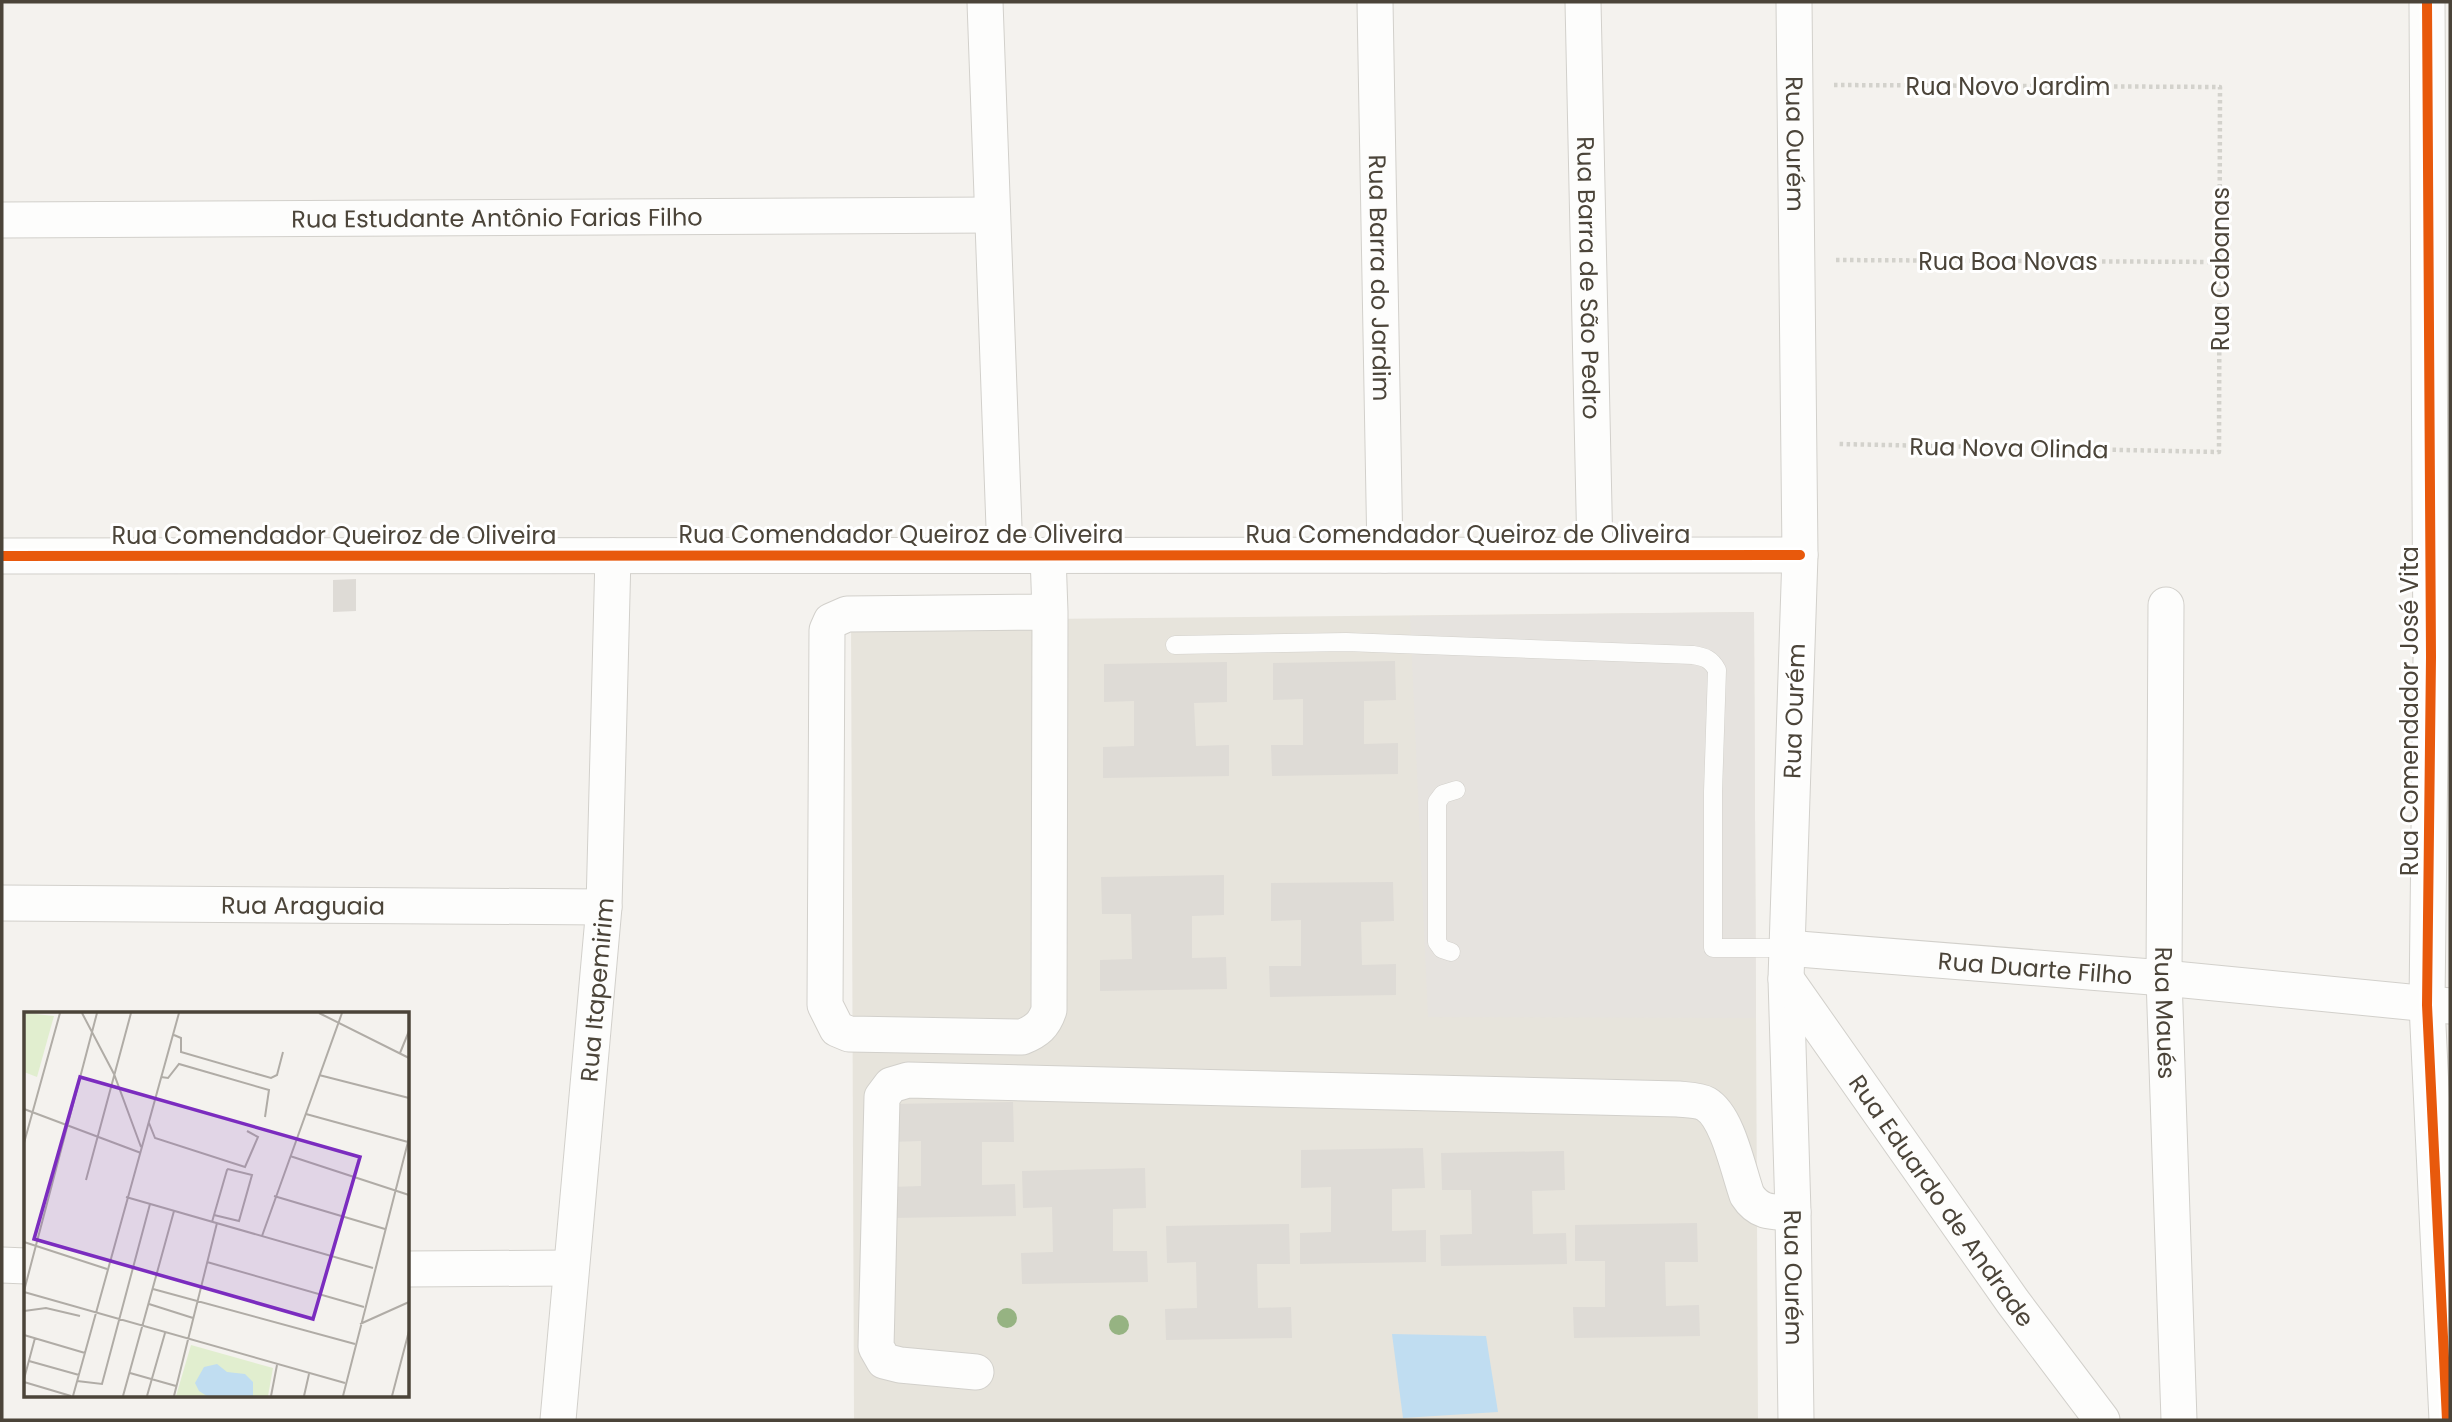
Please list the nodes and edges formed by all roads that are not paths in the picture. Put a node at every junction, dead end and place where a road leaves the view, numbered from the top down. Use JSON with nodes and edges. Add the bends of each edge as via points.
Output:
{"nodes":[{"id":1,"x":985,"y":2,"type":"edge"},
{"id":2,"x":1375,"y":2,"type":"edge"},
{"id":3,"x":1583,"y":2,"type":"edge"},
{"id":4,"x":1794,"y":2,"type":"edge"},
{"id":5,"x":2427,"y":2,"type":"edge"},
{"id":6,"x":992,"y":215,"type":"junction"},
{"id":7,"x":2,"y":220,"type":"edge"},
{"id":8,"x":1595,"y":554,"type":"junction"},
{"id":9,"x":1005,"y":555,"type":"junction"},
{"id":10,"x":1048,"y":555,"type":"junction"},
{"id":11,"x":1385,"y":555,"type":"junction"},
{"id":12,"x":1800,"y":555,"type":"junction"},
{"id":13,"x":2,"y":556,"type":"edge"},
{"id":14,"x":613,"y":556,"type":"junction"},
{"id":15,"x":2166,"y":605,"type":"dead end"},
{"id":16,"x":1050,"y":612,"type":"junction"},
{"id":17,"x":1175,"y":645,"type":"dead end"},
{"id":18,"x":1456,"y":790,"type":"dead end"},
{"id":19,"x":2,"y":902,"type":"edge"},
{"id":20,"x":604,"y":906,"type":"junction"},
{"id":21,"x":1451,"y":952,"type":"dead end"},
{"id":22,"x":1786,"y":964,"type":"junction"},
{"id":23,"x":2164,"y":978,"type":"junction"},
{"id":24,"x":2439,"y":1005,"type":"edge"},
{"id":25,"x":1793,"y":1212,"type":"junction"},
{"id":26,"x":2,"y":1265,"type":"edge"},
{"id":27,"x":24,"y":1266,"type":"edge"},
{"id":28,"x":570,"y":1268,"type":"junction"},
{"id":29,"x":410,"y":1269,"type":"edge"},
{"id":30,"x":976,"y":1372,"type":"dead end"},
{"id":31,"x":558,"y":1420,"type":"edge"},
{"id":32,"x":1796,"y":1420,"type":"edge"},
{"id":33,"x":2102,"y":1420,"type":"edge"},
{"id":34,"x":2179,"y":1420,"type":"edge"},
{"id":35,"x":2446,"y":1420,"type":"edge"}],
"edges":[{"from":1,"to":6,"type":"street"},
{"from":2,"to":11,"type":"street","name":"Rua Barra do Jardim"},
{"from":3,"to":8,"type":"street","name":"Rua Barra de São Pedro"},
{"from":4,"to":12,"type":"street","name":"Rua Ourém"},
{"from":5,"to":24,"type":"street","name":"Rua Comendador José Vita","via":[[2431,657]]},
{"from":6,"to":7,"type":"street","name":"Rua Estudante Antônio Farias Filho"},
{"from":6,"to":9,"type":"street"},
{"from":8,"to":11,"type":"street","name":"Rua Comendador Queiroz de Oliveira"},
{"from":8,"to":12,"type":"street","name":"Rua Comendador Queiroz de Oliveira"},
{"from":9,"to":10,"type":"street","name":"Rua Comendador Queiroz de Oliveira"},
{"from":9,"to":14,"type":"street","name":"Rua Comendador Queiroz de Oliveira"},
{"from":10,"to":11,"type":"street","name":"Rua Comendador Queiroz de Oliveira"},
{"from":10,"to":16,"type":"street"},
{"from":12,"to":22,"type":"street","name":"Rua Ourém"},
{"from":13,"to":14,"type":"street","name":"Rua Comendador Queiroz de Oliveira"},
{"from":14,"to":20,"type":"street","name":"Rua Itapemirim"},
{"from":15,"to":23,"type":"street","name":"Rua Maués"},
{"from":16,"to":16,"type":"street","via":[[1049,1010],[1045,1024],[1022,1037],[849,1034],[837,1029],[825,1005],[827,630],[831,621],[847,614]]},
{"from":17,"to":22,"type":"lane","via":[[1346,642],[1706,657],[1717,670],[1713,948]]},
{"from":18,"to":21,"type":"lane","via":[[1443,794],[1437,802],[1437,942]]},
{"from":19,"to":20,"type":"street","name":"Rua Araguaia"},
{"from":20,"to":28,"type":"street","name":"Rua Itapemirim"},
{"from":22,"to":23,"type":"street","name":"Rua Duarte Filho"},
{"from":22,"to":25,"type":"street","name":"Rua Ourém"},
{"from":22,"to":33,"type":"street","name":"Rua Eduardo de Andrade","via":[[2013,1302]]},
{"from":23,"to":24,"type":"street","name":"Rua Duarte Filho"},
{"from":23,"to":34,"type":"street","name":"Rua Maués"},
{"from":24,"to":35,"type":"street","name":"Rua Comendador José Vita"},
{"from":25,"to":30,"type":"street","via":[[1767,1212],[1752,1204],[1717,1113],[1704,1102],[908,1080],[891,1085],[881,1097],[876,1347],[884,1361]]},
{"from":25,"to":32,"type":"street","name":"Rua Ourém"},
{"from":26,"to":27,"type":"street"},
{"from":28,"to":29,"type":"street"},
{"from":28,"to":31,"type":"street","name":"Rua Itapemirim"}]}
